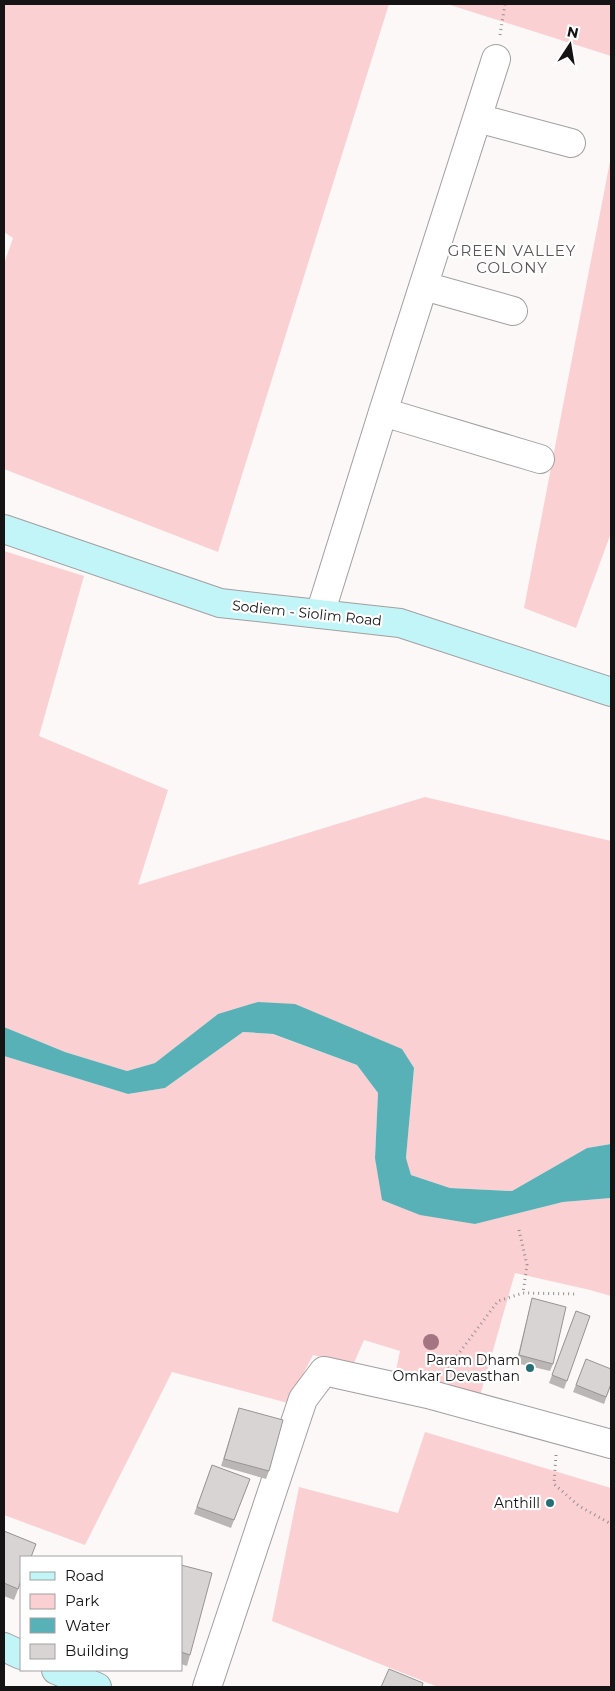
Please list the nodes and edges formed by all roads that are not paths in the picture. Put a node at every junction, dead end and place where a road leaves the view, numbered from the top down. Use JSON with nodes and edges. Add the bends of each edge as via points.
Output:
{"nodes":[{"id":1,"x":496,"y":59,"type":"dead end"},
{"id":2,"x":477,"y":118,"type":"junction"},
{"id":3,"x":571,"y":143,"type":"dead end"},
{"id":4,"x":424,"y":286,"type":"junction"},
{"id":5,"x":513,"y":310,"type":"dead end"},
{"id":6,"x":382,"y":412,"type":"junction"},
{"id":7,"x":540,"y":459,"type":"dead end"},
{"id":8,"x":4,"y":529,"type":"edge"},
{"id":9,"x":320,"y":614,"type":"junction"},
{"id":10,"x":611,"y":692,"type":"edge"},
{"id":11,"x":611,"y":1444,"type":"edge"},
{"id":12,"x":4,"y":1647,"type":"edge"},
{"id":13,"x":20,"y":1655,"type":"edge"},
{"id":14,"x":58,"y":1671,"type":"edge"},
{"id":15,"x":97,"y":1687,"type":"edge"},
{"id":16,"x":207,"y":1687,"type":"edge"}],
"edges":[{"from":1,"to":2,"type":"street"},
{"from":2,"to":3,"type":"street"},
{"from":2,"to":4,"type":"street"},
{"from":4,"to":5,"type":"street"},
{"from":4,"to":6,"type":"street"},
{"from":6,"to":7,"type":"street"},
{"from":6,"to":9,"type":"street"},
{"from":8,"to":9,"type":"main road","name":"Sodiem - Siolim Road","via":[[220,604]]},
{"from":9,"to":10,"type":"main road","name":"Sodiem - Siolim Road","via":[[400,622]]},
{"from":11,"to":16,"type":"street","via":[[428,1394],[324,1371],[303,1399]]},
{"from":12,"to":13,"type":"main road"},
{"from":14,"to":15,"type":"main road"}]}
